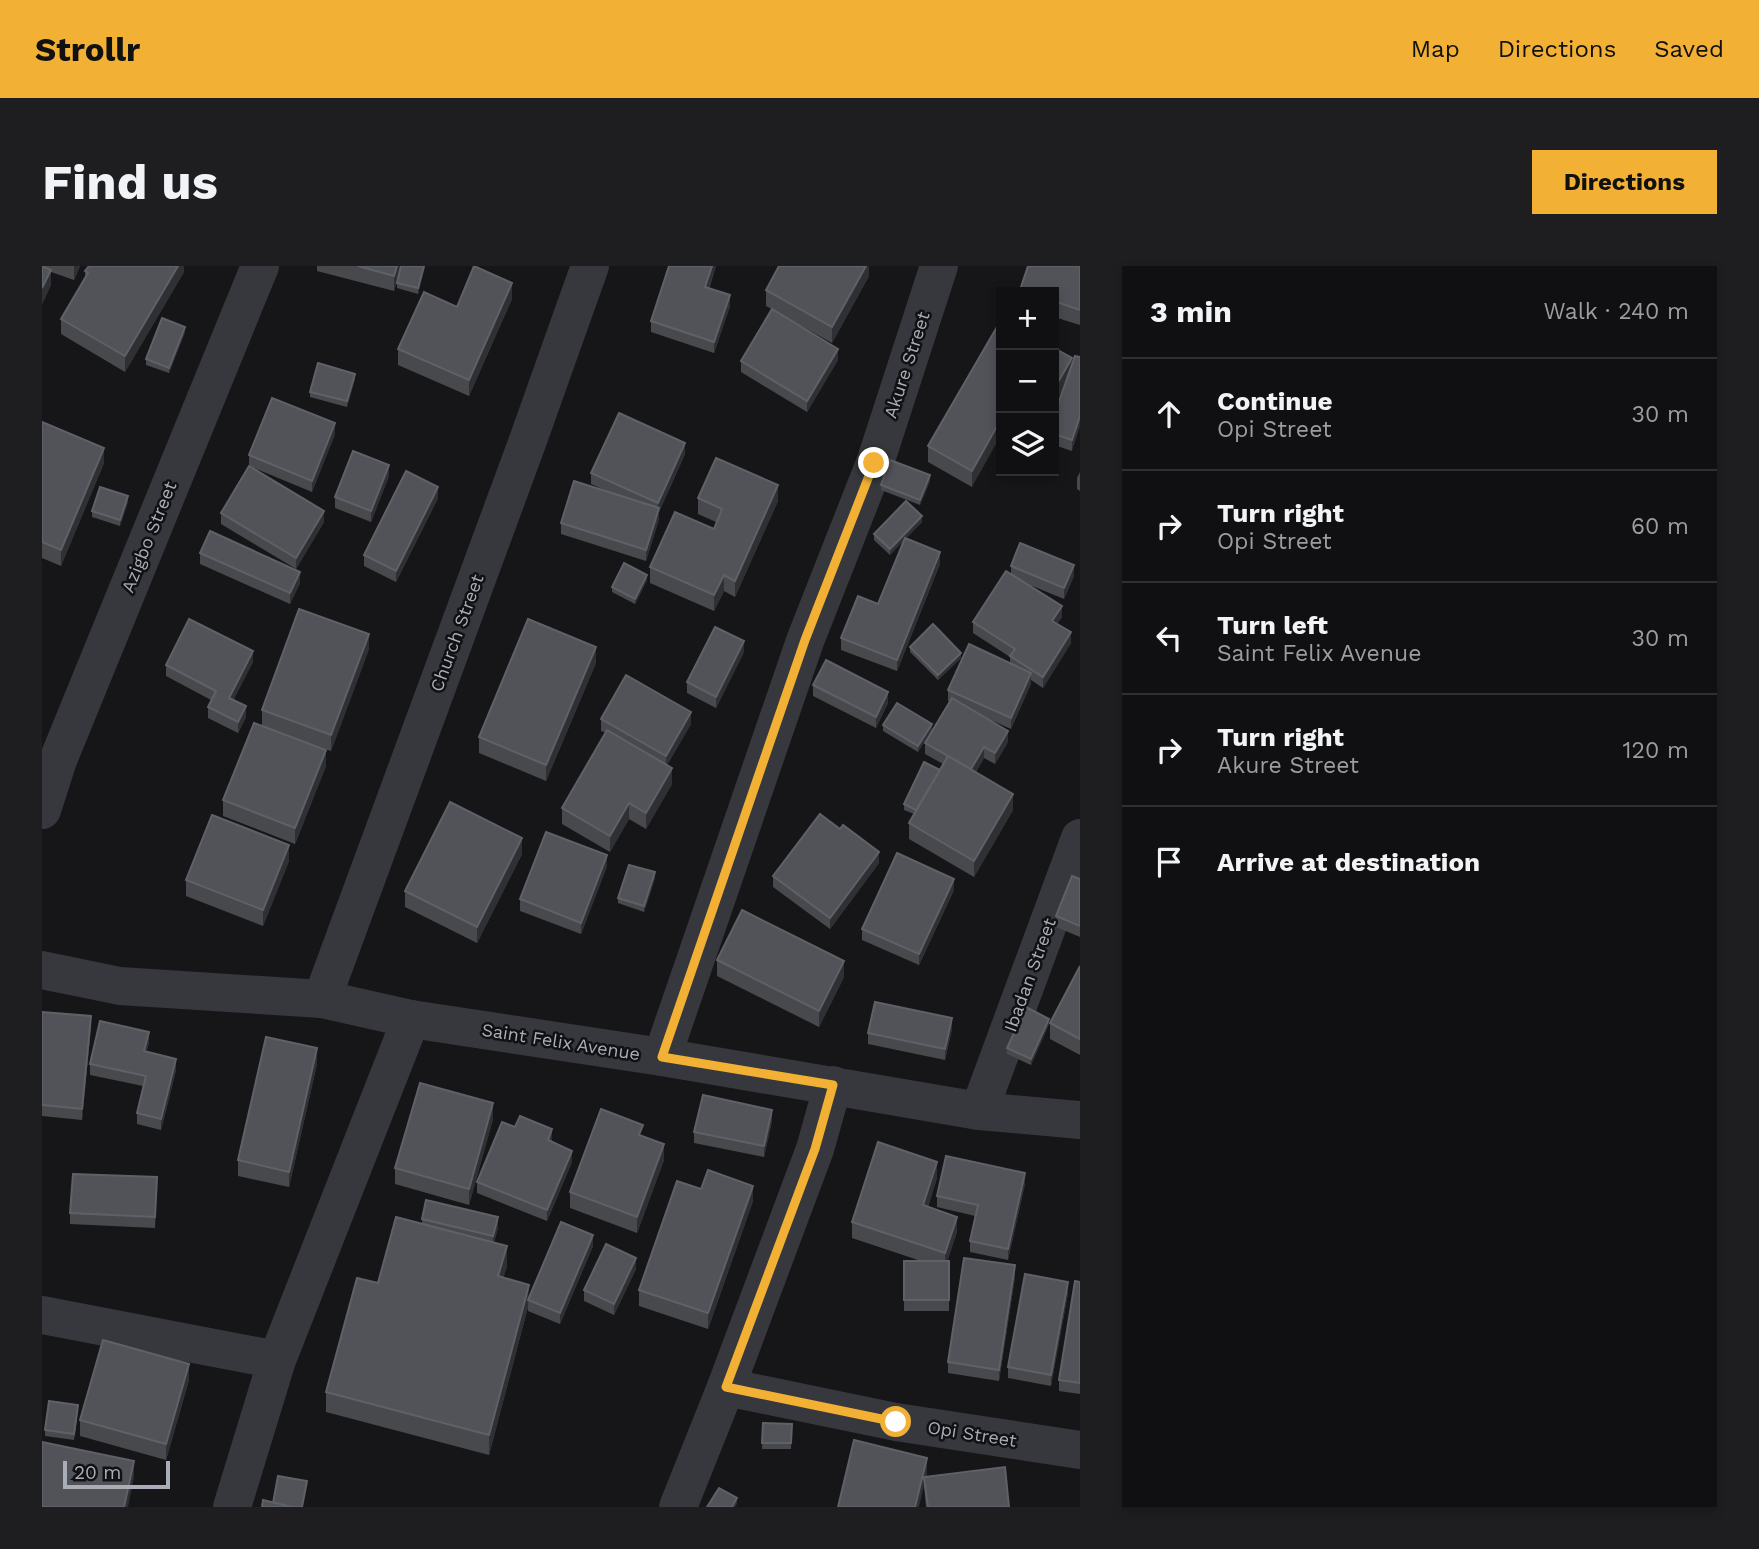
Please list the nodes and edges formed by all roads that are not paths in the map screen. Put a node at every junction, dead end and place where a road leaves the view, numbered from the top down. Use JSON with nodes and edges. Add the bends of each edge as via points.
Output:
{"nodes":[{"id":1,"x":260,"y":266,"type":"edge"},
{"id":2,"x":590,"y":266,"type":"edge"},
{"id":3,"x":939,"y":266,"type":"edge"},
{"id":4,"x":42,"y":810,"type":"edge"},
{"id":5,"x":1080,"y":838,"type":"edge"},
{"id":6,"x":42,"y":970,"type":"edge"},
{"id":7,"x":322,"y":999,"type":"junction"},
{"id":8,"x":411,"y":1019,"type":"junction"},
{"id":9,"x":662,"y":1057,"type":"junction"},
{"id":10,"x":833,"y":1085,"type":"junction"},
{"id":11,"x":979,"y":1111,"type":"junction"},
{"id":12,"x":1080,"y":1120,"type":"edge"},
{"id":13,"x":42,"y":1315,"type":"edge"},
{"id":14,"x":277,"y":1360,"type":"junction"},
{"id":15,"x":726,"y":1387,"type":"junction"},
{"id":16,"x":1080,"y":1450,"type":"edge"},
{"id":17,"x":232,"y":1507,"type":"edge"},
{"id":18,"x":678,"y":1507,"type":"edge"}],
"edges":[{"from":1,"to":4,"type":"street","name":"Azigbo Street","via":[[58,760]]},
{"from":2,"to":7,"type":"street","name":"Church Street"},
{"from":3,"to":9,"type":"street","name":"Akure Street","via":[[874,463],[805,640]]},
{"from":5,"to":11,"type":"street","name":"Ibadan Street"},
{"from":6,"to":7,"type":"street","name":"Saint Felix Avenue","via":[[120,986]]},
{"from":7,"to":8,"type":"street","name":"Saint Felix Avenue"},
{"from":8,"to":9,"type":"street","name":"Saint Felix Avenue"},
{"from":8,"to":14,"type":"street"},
{"from":9,"to":10,"type":"street","name":"Saint Felix Avenue"},
{"from":10,"to":11,"type":"street","name":"Saint Felix Avenue"},
{"from":10,"to":15,"type":"street","via":[[815,1149]]},
{"from":11,"to":12,"type":"street","name":"Saint Felix Avenue"},
{"from":13,"to":14,"type":"street"},
{"from":14,"to":17,"type":"street"},
{"from":15,"to":16,"type":"street","name":"Opi Street","via":[[896,1422]]},
{"from":15,"to":18,"type":"street"}]}
